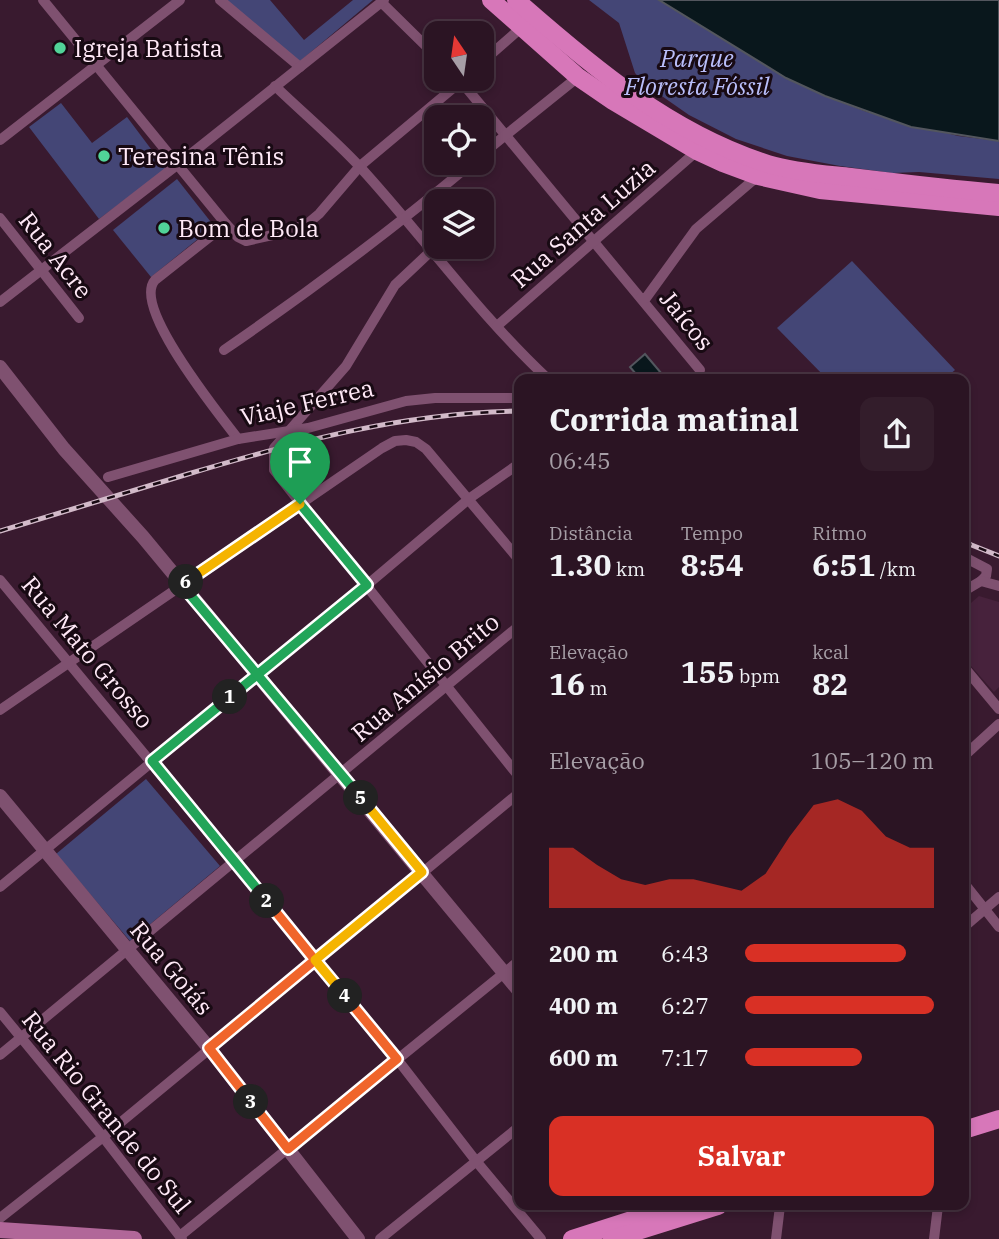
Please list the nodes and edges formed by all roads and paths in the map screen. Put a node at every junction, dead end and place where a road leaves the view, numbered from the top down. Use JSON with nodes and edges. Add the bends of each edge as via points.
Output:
{"nodes":[{"id":1,"x":43,"y":0,"type":"edge"},
{"id":2,"x":180,"y":0,"type":"edge"},
{"id":3,"x":220,"y":0,"type":"edge"},
{"id":4,"x":491,"y":0,"type":"edge"},
{"id":5,"x":516,"y":0,"type":"edge"},
{"id":6,"x":382,"y":1,"type":"edge"},
{"id":7,"x":522,"y":26,"type":"junction"},
{"id":8,"x":424,"y":44,"type":"edge"},
{"id":9,"x":494,"y":51,"type":"edge"},
{"id":10,"x":96,"y":65,"type":"junction"},
{"id":11,"x":300,"y":66,"type":"junction"},
{"id":12,"x":578,"y":77,"type":"junction"},
{"id":13,"x":275,"y":86,"type":"junction"},
{"id":14,"x":448,"y":91,"type":"edge"},
{"id":15,"x":470,"y":91,"type":"edge"},
{"id":16,"x":505,"y":135,"type":"junction"},
{"id":17,"x":0,"y":140,"type":"edge"},
{"id":18,"x":494,"y":144,"type":"edge"},
{"id":19,"x":697,"y":151,"type":"junction"},
{"id":20,"x":177,"y":165,"type":"junction"},
{"id":21,"x":360,"y":166,"type":"junction"},
{"id":22,"x":458,"y":175,"type":"edge"},
{"id":23,"x":758,"y":176,"type":"junction"},
{"id":24,"x":999,"y":193,"type":"edge"},
{"id":25,"x":960,"y":196,"type":"junction"},
{"id":26,"x":999,"y":207,"type":"edge"},
{"id":27,"x":0,"y":218,"type":"edge"},
{"id":28,"x":405,"y":220,"type":"junction"},
{"id":29,"x":226,"y":224,"type":"junction"},
{"id":30,"x":592,"y":241,"type":"junction"},
{"id":31,"x":424,"y":243,"type":"edge"},
{"id":32,"x":424,"y":258,"type":"edge"},
{"id":33,"x":438,"y":259,"type":"edge"},
{"id":34,"x":41,"y":270,"type":"junction"},
{"id":35,"x":641,"y":298,"type":"junction"},
{"id":36,"x":0,"y":302,"type":"edge"},
{"id":37,"x":79,"y":318,"type":"dead end"},
{"id":38,"x":497,"y":326,"type":"junction"},
{"id":39,"x":224,"y":350,"type":"dead end"},
{"id":40,"x":0,"y":367,"type":"edge"},
{"id":41,"x":700,"y":370,"type":"dead end"},
{"id":42,"x":543,"y":374,"type":"edge"},
{"id":43,"x":514,"y":398,"type":"edge"},
{"id":44,"x":287,"y":431,"type":"junction"},
{"id":45,"x":238,"y":439,"type":"junction"},
{"id":46,"x":514,"y":467,"type":"edge"},
{"id":47,"x":108,"y":477,"type":"dead end"},
{"id":48,"x":470,"y":498,"type":"junction"},
{"id":49,"x":300,"y":504,"type":"junction"},
{"id":50,"x":514,"y":553,"type":"edge"},
{"id":51,"x":969,"y":560,"type":"edge"},
{"id":52,"x":0,"y":580,"type":"edge"},
{"id":53,"x":981,"y":581,"type":"junction"},
{"id":54,"x":182,"y":585,"type":"junction"},
{"id":55,"x":367,"y":585,"type":"junction"},
{"id":56,"x":999,"y":586,"type":"edge"},
{"id":57,"x":969,"y":588,"type":"edge"},
{"id":58,"x":514,"y":630,"type":"edge"},
{"id":59,"x":69,"y":664,"type":"junction"},
{"id":60,"x":969,"y":673,"type":"edge"},
{"id":61,"x":257,"y":675,"type":"junction"},
{"id":62,"x":447,"y":685,"type":"junction"},
{"id":63,"x":999,"y":709,"type":"edge"},
{"id":64,"x":0,"y":710,"type":"edge"},
{"id":65,"x":999,"y":724,"type":"edge"},
{"id":66,"x":969,"y":751,"type":"edge"},
{"id":67,"x":152,"y":761,"type":"junction"},
{"id":68,"x":514,"y":770,"type":"edge"},
{"id":69,"x":341,"y":774,"type":"junction"},
{"id":70,"x":0,"y":796,"type":"edge"},
{"id":71,"x":514,"y":797,"type":"edge"},
{"id":72,"x":44,"y":850,"type":"junction"},
{"id":73,"x":234,"y":862,"type":"junction"},
{"id":74,"x":422,"y":872,"type":"junction"},
{"id":75,"x":0,"y":887,"type":"edge"},
{"id":76,"x":969,"y":889,"type":"edge"},
{"id":77,"x":999,"y":897,"type":"edge"},
{"id":78,"x":985,"y":909,"type":"junction"},
{"id":79,"x":969,"y":923,"type":"edge"},
{"id":80,"x":999,"y":927,"type":"edge"},
{"id":81,"x":128,"y":950,"type":"junction"},
{"id":82,"x":315,"y":960,"type":"junction"},
{"id":83,"x":514,"y":965,"type":"edge"},
{"id":84,"x":504,"y":973,"type":"junction"},
{"id":85,"x":514,"y":985,"type":"edge"},
{"id":86,"x":0,"y":1012,"type":"edge"},
{"id":87,"x":21,"y":1038,"type":"junction"},
{"id":88,"x":209,"y":1048,"type":"junction"},
{"id":89,"x":0,"y":1055,"type":"edge"},
{"id":90,"x":397,"y":1059,"type":"junction"},
{"id":91,"x":999,"y":1107,"type":"edge"},
{"id":92,"x":969,"y":1116,"type":"edge"},
{"id":93,"x":999,"y":1119,"type":"edge"},
{"id":94,"x":969,"y":1128,"type":"edge"},
{"id":95,"x":514,"y":1131,"type":"edge"},
{"id":96,"x":103,"y":1137,"type":"junction"},
{"id":97,"x":288,"y":1149,"type":"junction"},
{"id":98,"x":476,"y":1161,"type":"junction"},
{"id":99,"x":514,"y":1207,"type":"edge"},
{"id":100,"x":517,"y":1210,"type":"edge"},
{"id":101,"x":681,"y":1210,"type":"edge"},
{"id":102,"x":780,"y":1210,"type":"edge"},
{"id":103,"x":938,"y":1210,"type":"edge"},
{"id":104,"x":0,"y":1218,"type":"edge"},
{"id":105,"x":0,"y":1230,"type":"edge"},
{"id":106,"x":181,"y":1238,"type":"edge"},
{"id":107,"x":7,"y":1239,"type":"edge"},
{"id":108,"x":134,"y":1239,"type":"edge"},
{"id":109,"x":358,"y":1239,"type":"edge"},
{"id":110,"x":380,"y":1239,"type":"edge"},
{"id":111,"x":541,"y":1239,"type":"edge"},
{"id":112,"x":572,"y":1239,"type":"edge"},
{"id":113,"x":612,"y":1239,"type":"edge"},
{"id":114,"x":776,"y":1239,"type":"edge"},
{"id":115,"x":934,"y":1239,"type":"edge"}],
"edges":[{"from":1,"to":10,"type":"street"},
{"from":2,"to":10,"type":"street"},
{"from":3,"to":11,"type":"street"},
{"from":4,"to":7,"type":"main road"},
{"from":5,"to":25,"type":"main road","via":[[627,91],[732,149],[766,164]]},
{"from":6,"to":8,"type":"street"},
{"from":6,"to":11,"type":"street"},
{"from":7,"to":9,"type":"street"},
{"from":7,"to":12,"type":"main road"},
{"from":10,"to":17,"type":"street"},
{"from":10,"to":20,"type":"street"},
{"from":11,"to":13,"type":"street"},
{"from":12,"to":16,"type":"street"},
{"from":12,"to":19,"type":"main road"},
{"from":13,"to":20,"type":"street"},
{"from":13,"to":21,"type":"street"},
{"from":14,"to":21,"type":"street"},
{"from":15,"to":16,"type":"street","name":"Jaícos"},
{"from":16,"to":18,"type":"street"},
{"from":16,"to":30,"type":"street","name":"Jaícos"},
{"from":19,"to":23,"type":"main road"},
{"from":19,"to":30,"type":"street","name":"Rua Santa Luzia"},
{"from":20,"to":29,"type":"street"},
{"from":20,"to":34,"type":"street"},
{"from":21,"to":28,"type":"street"},
{"from":21,"to":29,"type":"street","via":[[307,224],[246,241]]},
{"from":22,"to":28,"type":"street"},
{"from":23,"to":25,"type":"main road","via":[[820,190]]},
{"from":23,"to":35,"type":"street","via":[[696,229],[646,298]]},
{"from":24,"to":25,"type":"main road"},
{"from":25,"to":26,"type":"main road"},
{"from":27,"to":34,"type":"street","name":"Rua Acre"},
{"from":28,"to":31,"type":"street"},
{"from":28,"to":39,"type":"street"},
{"from":29,"to":45,"type":"street","via":[[165,272],[150,287],[150,296],[168,342]]},
{"from":30,"to":35,"type":"street","name":"Jaícos"},
{"from":30,"to":38,"type":"street","name":"Rua Santa Luzia"},
{"from":32,"to":44,"type":"street","via":[[395,285],[346,366]]},
{"from":33,"to":38,"type":"street"},
{"from":34,"to":36,"type":"street"},
{"from":34,"to":37,"type":"street","name":"Rua Acre"},
{"from":35,"to":41,"type":"street","name":"Jaícos"},
{"from":38,"to":42,"type":"street"},
{"from":40,"to":54,"type":"street"},
{"from":43,"to":44,"type":"street","name":"Viaje Ferrea","via":[[406,401]]},
{"from":44,"to":45,"type":"street","name":"Viaje Ferrea"},
{"from":44,"to":49,"type":"street","via":[[274,448],[274,470]]},
{"from":45,"to":47,"type":"street","name":"Viaje Ferrea"},
{"from":46,"to":48,"type":"street"},
{"from":48,"to":49,"type":"street","via":[[426,449],[406,440],[382,449]]},
{"from":48,"to":50,"type":"street"},
{"from":48,"to":55,"type":"street"},
{"from":49,"to":54,"type":"street"},
{"from":49,"to":55,"type":"street"},
{"from":51,"to":53,"type":"street","via":[[987,569]]},
{"from":52,"to":59,"type":"street","name":"Rua Mato Grosso"},
{"from":53,"to":56,"type":"street"},
{"from":53,"to":57,"type":"street"},
{"from":54,"to":59,"type":"street"},
{"from":54,"to":61,"type":"street"},
{"from":55,"to":61,"type":"street"},
{"from":55,"to":62,"type":"street"},
{"from":58,"to":62,"type":"street","name":"Rua Anísio Brito"},
{"from":59,"to":64,"type":"street"},
{"from":59,"to":67,"type":"street","name":"Rua Mato Grosso"},
{"from":60,"to":63,"type":"street"},
{"from":61,"to":67,"type":"street"},
{"from":61,"to":69,"type":"street"},
{"from":62,"to":68,"type":"street"},
{"from":62,"to":69,"type":"street","name":"Rua Anísio Brito"},
{"from":65,"to":66,"type":"street"},
{"from":67,"to":72,"type":"street"},
{"from":67,"to":73,"type":"street","name":"Rua Mato Grosso"},
{"from":69,"to":73,"type":"street","name":"Rua Anísio Brito"},
{"from":69,"to":74,"type":"street"},
{"from":70,"to":72,"type":"street","name":"Rua Goiás"},
{"from":71,"to":74,"type":"street"},
{"from":72,"to":75,"type":"street"},
{"from":72,"to":81,"type":"street","name":"Rua Goiás"},
{"from":73,"to":81,"type":"street","name":"Rua Anísio Brito"},
{"from":73,"to":82,"type":"street","name":"Rua Mato Grosso"},
{"from":74,"to":82,"type":"street"},
{"from":74,"to":84,"type":"street"},
{"from":76,"to":78,"type":"street"},
{"from":77,"to":78,"type":"street"},
{"from":78,"to":79,"type":"street"},
{"from":78,"to":80,"type":"street"},
{"from":81,"to":87,"type":"street","name":"Rua Anísio Brito"},
{"from":81,"to":88,"type":"street","name":"Rua Goiás"},
{"from":82,"to":88,"type":"street"},
{"from":82,"to":90,"type":"street","name":"Rua Mato Grosso"},
{"from":83,"to":84,"type":"street"},
{"from":84,"to":85,"type":"street"},
{"from":84,"to":90,"type":"street"},
{"from":86,"to":87,"type":"street","name":"Rua Rio Grande do Sul"},
{"from":87,"to":89,"type":"street","name":"Rua Anísio Brito"},
{"from":87,"to":96,"type":"street","name":"Rua Rio Grande do Sul"},
{"from":88,"to":96,"type":"street"},
{"from":88,"to":97,"type":"street","name":"Rua Goiás"},
{"from":90,"to":97,"type":"street"},
{"from":90,"to":98,"type":"street","name":"Rua Mato Grosso"},
{"from":91,"to":92,"type":"main road"},
{"from":93,"to":94,"type":"main road"},
{"from":95,"to":98,"type":"street"},
{"from":96,"to":104,"type":"street"},
{"from":96,"to":106,"type":"street","name":"Rua Rio Grande do Sul"},
{"from":97,"to":106,"type":"street"},
{"from":97,"to":109,"type":"street","name":"Rua Goiás"},
{"from":98,"to":99,"type":"street","name":"Rua Mato Grosso"},
{"from":98,"to":110,"type":"street"},
{"from":100,"to":111,"type":"street","name":"Rua Mato Grosso"},
{"from":101,"to":112,"type":"main road"},
{"from":101,"to":113,"type":"main road"},
{"from":102,"to":114,"type":"street"},
{"from":103,"to":115,"type":"street"},
{"from":105,"to":107,"type":"street"},
{"from":105,"to":108,"type":"main road"}]}
